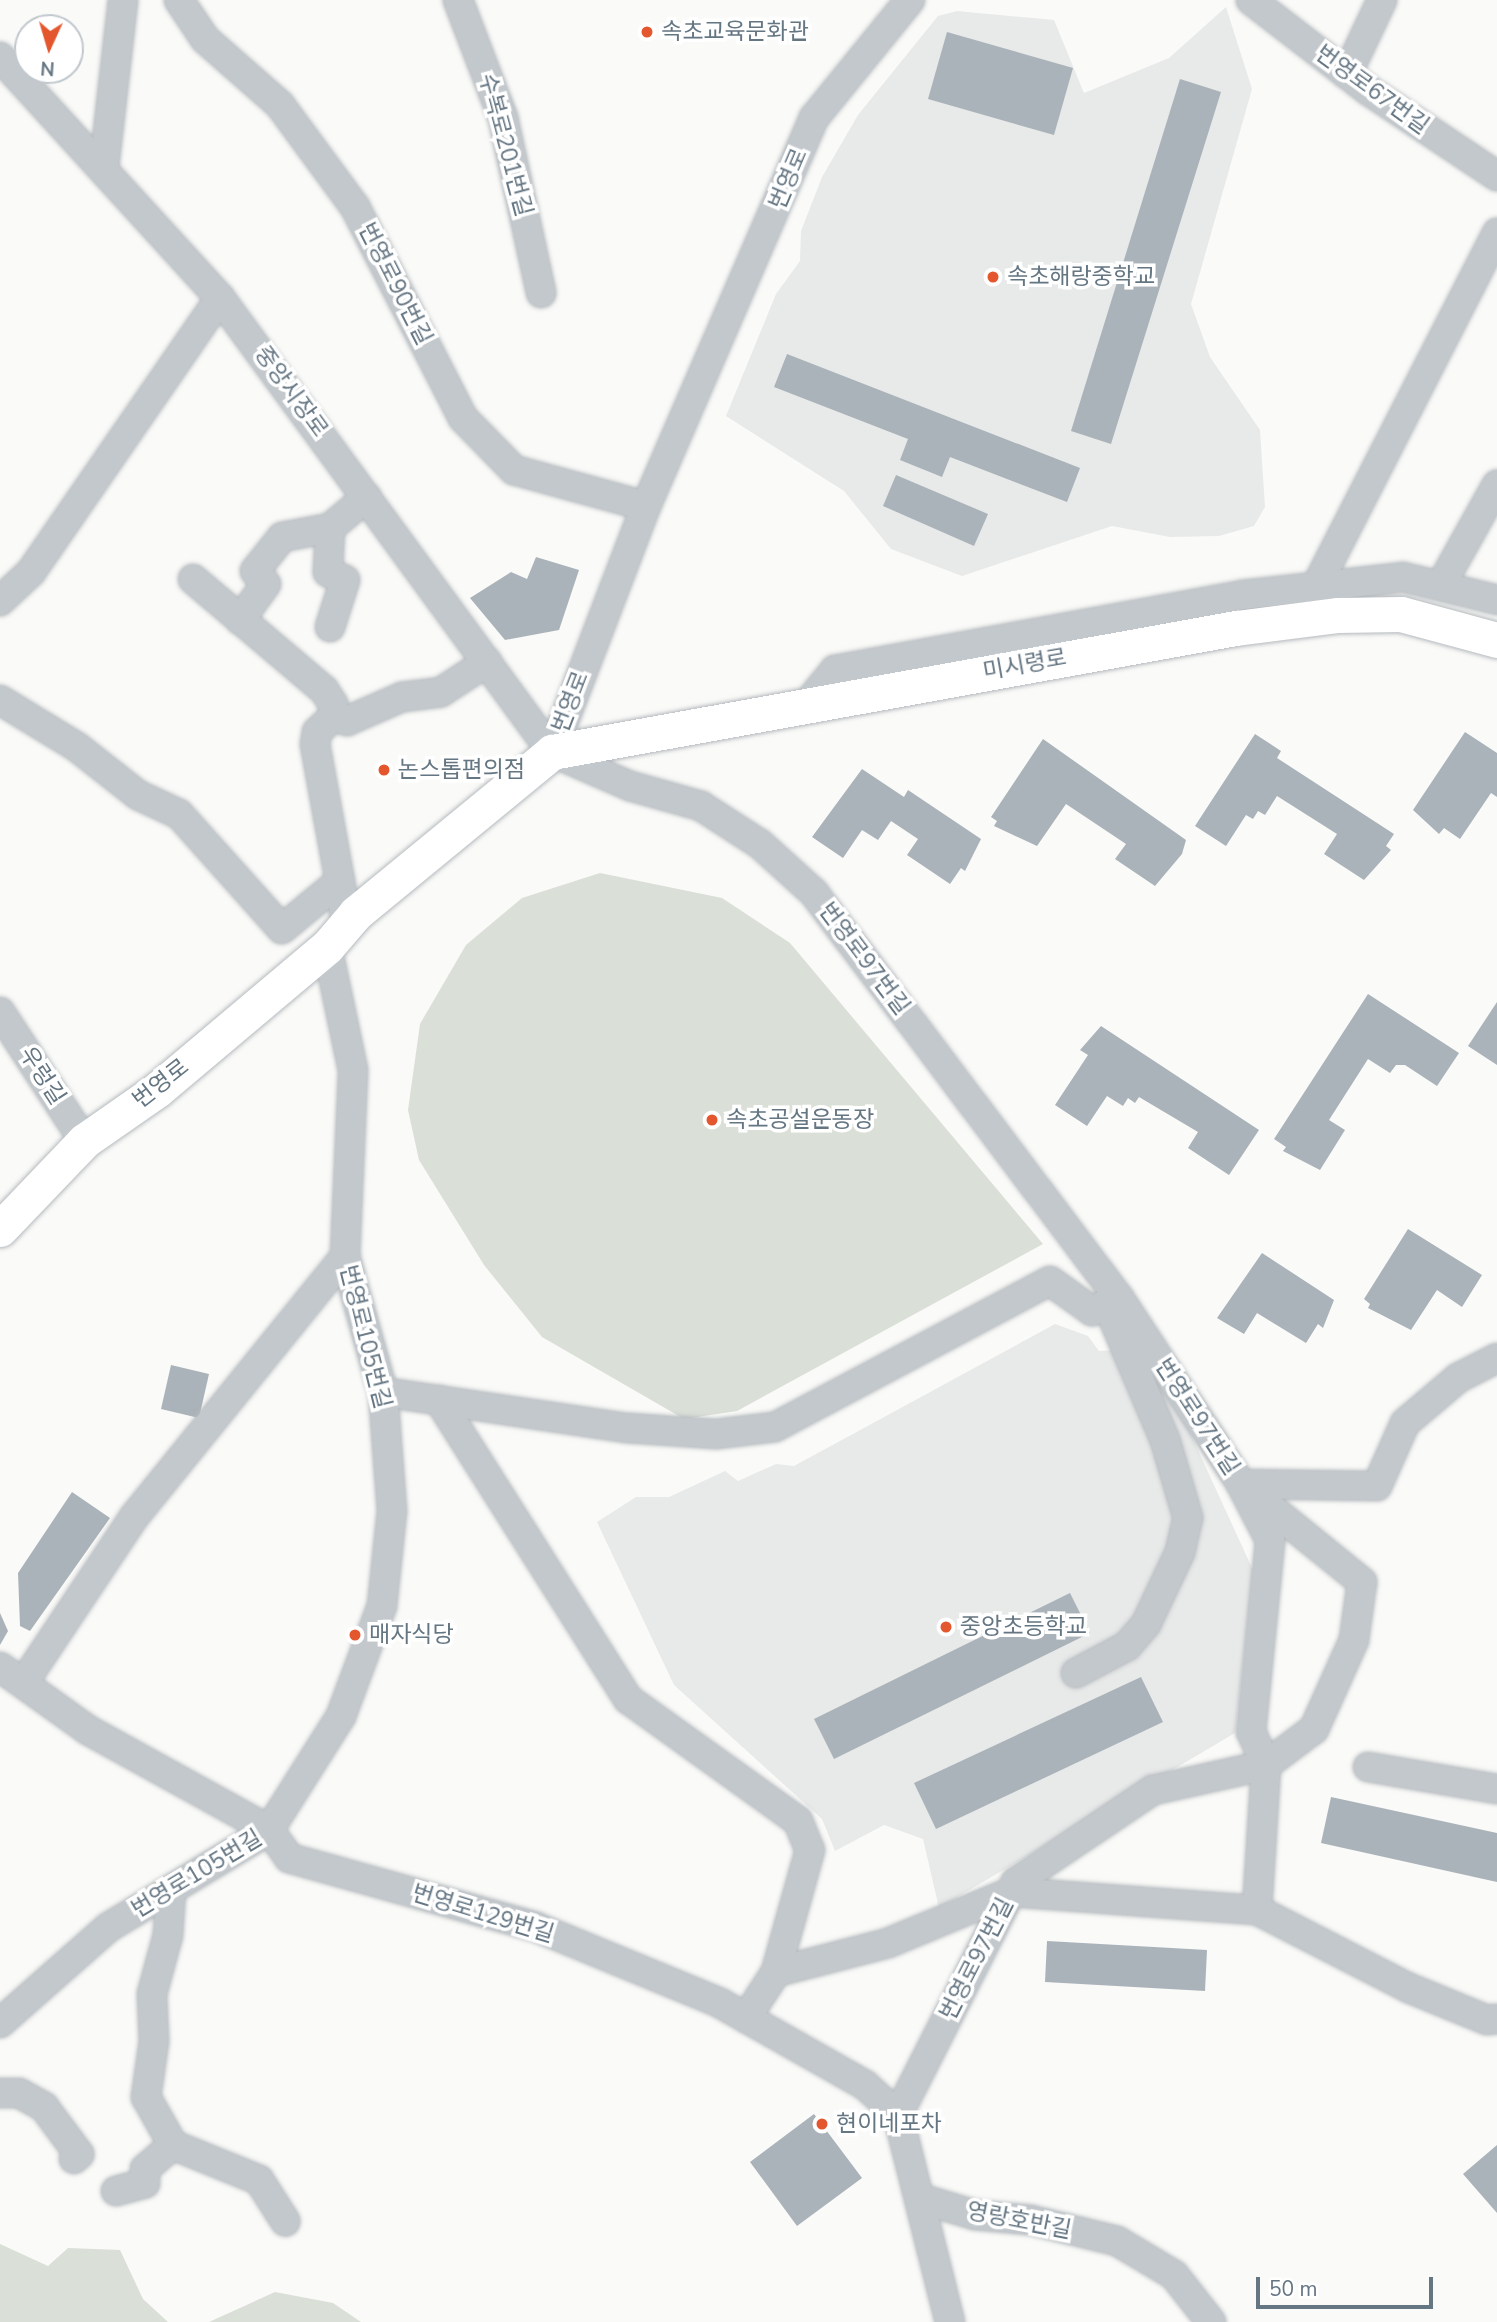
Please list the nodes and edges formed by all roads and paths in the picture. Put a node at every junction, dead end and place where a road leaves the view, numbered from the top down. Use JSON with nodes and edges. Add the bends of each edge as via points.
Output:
{"nodes":[{"id":1,"x":123,"y":0,"type":"edge"},
{"id":2,"x":178,"y":0,"type":"edge"},
{"id":3,"x":458,"y":0,"type":"edge"},
{"id":4,"x":910,"y":0,"type":"edge"},
{"id":5,"x":1251,"y":0,"type":"edge"},
{"id":6,"x":1382,"y":0,"type":"edge"},
{"id":7,"x":0,"y":57,"type":"edge"},
{"id":8,"x":1347,"y":74,"type":"junction"},
{"id":9,"x":104,"y":167,"type":"junction"},
{"id":10,"x":1497,"y":176,"type":"edge"},
{"id":11,"x":1497,"y":233,"type":"edge"},
{"id":12,"x":541,"y":293,"type":"dead end"},
{"id":13,"x":219,"y":298,"type":"junction"},
{"id":14,"x":1497,"y":485,"type":"edge"},
{"id":15,"x":367,"y":497,"type":"junction"},
{"id":16,"x":646,"y":506,"type":"junction"},
{"id":17,"x":330,"y":528,"type":"junction"},
{"id":18,"x":193,"y":579,"type":"dead end"},
{"id":19,"x":1441,"y":585,"type":"junction"},
{"id":20,"x":1316,"y":587,"type":"junction"},
{"id":21,"x":1497,"y":600,"type":"edge"},
{"id":22,"x":0,"y":601,"type":"edge"},
{"id":23,"x":240,"y":620,"type":"junction"},
{"id":24,"x":330,"y":627,"type":"dead end"},
{"id":25,"x":1497,"y":640,"type":"edge"},
{"id":26,"x":487,"y":663,"type":"junction"},
{"id":27,"x":0,"y":700,"type":"edge"},
{"id":28,"x":807,"y":704,"type":"junction"},
{"id":29,"x":334,"y":716,"type":"junction"},
{"id":30,"x":552,"y":752,"type":"junction"},
{"id":31,"x":340,"y":881,"type":"junction"},
{"id":32,"x":337,"y":936,"type":"junction"},
{"id":33,"x":0,"y":1012,"type":"edge"},
{"id":34,"x":84,"y":1141,"type":"junction"},
{"id":35,"x":1,"y":1220,"type":"edge"},
{"id":36,"x":345,"y":1256,"type":"junction"},
{"id":37,"x":1113,"y":1301,"type":"junction"},
{"id":38,"x":1497,"y":1358,"type":"edge"},
{"id":39,"x":383,"y":1392,"type":"junction"},
{"id":40,"x":439,"y":1400,"type":"junction"},
{"id":41,"x":1241,"y":1484,"type":"junction"},
{"id":42,"x":0,"y":1667,"type":"edge"},
{"id":43,"x":1076,"y":1673,"type":"dead end"},
{"id":44,"x":24,"y":1682,"type":"junction"},
{"id":45,"x":1266,"y":1765,"type":"junction"},
{"id":46,"x":1368,"y":1767,"type":"dead end"},
{"id":47,"x":1497,"y":1788,"type":"edge"},
{"id":48,"x":270,"y":1830,"type":"junction"},
{"id":49,"x":171,"y":1890,"type":"junction"},
{"id":50,"x":1012,"y":1892,"type":"junction"},
{"id":51,"x":1257,"y":1910,"type":"junction"},
{"id":52,"x":776,"y":1972,"type":"junction"},
{"id":53,"x":746,"y":2018,"type":"junction"},
{"id":54,"x":1497,"y":2019,"type":"edge"},
{"id":55,"x":0,"y":2023,"type":"edge"},
{"id":56,"x":0,"y":2093,"type":"edge"},
{"id":57,"x":898,"y":2115,"type":"junction"},
{"id":58,"x":173,"y":2146,"type":"junction"},
{"id":59,"x":74,"y":2159,"type":"dead end"},
{"id":60,"x":116,"y":2191,"type":"dead end"},
{"id":61,"x":922,"y":2199,"type":"junction"},
{"id":62,"x":285,"y":2221,"type":"dead end"},
{"id":63,"x":950,"y":2322,"type":"edge"},
{"id":64,"x":1211,"y":2322,"type":"edge"}],
"edges":[{"from":1,"to":9,"type":"street"},
{"from":2,"to":16,"type":"street","name":"번영로90번길","via":[[205,39],[281,105],[355,207],[463,418],[514,470]]},
{"from":3,"to":12,"type":"street","name":"수복로201번길","via":[[502,118]]},
{"from":4,"to":16,"type":"street","name":"번영로","via":[[814,118]]},
{"from":5,"to":8,"type":"street","name":"번영로67번길"},
{"from":6,"to":8,"type":"street"},
{"from":7,"to":9,"type":"street","name":"중앙시장로"},
{"from":8,"to":10,"type":"street","name":"번영로67번길"},
{"from":9,"to":13,"type":"street","name":"중앙시장로"},
{"from":11,"to":20,"type":"street"},
{"from":13,"to":15,"type":"street","name":"중앙시장로"},
{"from":13,"to":22,"type":"street","via":[[32,572]]},
{"from":14,"to":19,"type":"street"},
{"from":15,"to":17,"type":"street"},
{"from":15,"to":26,"type":"street","name":"중앙시장로"},
{"from":16,"to":30,"type":"street","name":"번영로"},
{"from":17,"to":23,"type":"street","via":[[282,537],[255,571],[266,584]]},
{"from":17,"to":24,"type":"street","via":[[328,572],[345,580]]},
{"from":18,"to":23,"type":"street"},
{"from":19,"to":20,"type":"street","via":[[1403,577]]},
{"from":19,"to":21,"type":"street"},
{"from":20,"to":28,"type":"street","via":[[1243,594],[835,670]]},
{"from":23,"to":29,"type":"street","via":[[324,690]]},
{"from":25,"to":28,"type":"main road","name":"미시령로","via":[[1401,614],[1338,615]]},
{"from":26,"to":29,"type":"street","via":[[441,692],[402,697],[347,722]]},
{"from":26,"to":30,"type":"street","name":"중앙시장로"},
{"from":27,"to":31,"type":"street","via":[[77,747],[138,795],[179,814],[282,929]]},
{"from":28,"to":30,"type":"main road","name":"미시령로"},
{"from":29,"to":31,"type":"street","name":"번영로105번길","via":[[317,732],[315,744]]},
{"from":30,"to":32,"type":"main road","name":"번영로"},
{"from":30,"to":37,"type":"street","name":"번영로97번길","via":[[630,786],[701,806],[760,844],[814,893]]},
{"from":31,"to":32,"type":"street","name":"번영로105번길"},
{"from":32,"to":34,"type":"main road","name":"번영로","via":[[157,1090]]},
{"from":32,"to":36,"type":"street","name":"번영로105번길","via":[[353,1070]]},
{"from":33,"to":34,"type":"street","name":"우렁길"},
{"from":34,"to":35,"type":"main road","name":"번영로"},
{"from":36,"to":39,"type":"street","name":"번영로105번길"},
{"from":36,"to":44,"type":"street","via":[[134,1517]]},
{"from":37,"to":40,"type":"street","via":[[1091,1311],[1049,1281],[775,1427],[716,1434],[628,1428]]},
{"from":37,"to":41,"type":"street","name":"번영로97번길"},
{"from":37,"to":43,"type":"street","via":[[1165,1440],[1188,1518],[1180,1552],[1146,1624],[1127,1646]]},
{"from":38,"to":41,"type":"street","via":[[1458,1378],[1405,1423],[1377,1486]]},
{"from":39,"to":40,"type":"street"},
{"from":39,"to":48,"type":"street","name":"번영로105번길","via":[[392,1511],[382,1606],[341,1716]]},
{"from":40,"to":52,"type":"street","via":[[628,1699],[798,1821],[810,1850]]},
{"from":41,"to":45,"type":"street","via":[[1270,1539],[1251,1732]]},
{"from":41,"to":45,"type":"street","name":"번영로97번길","via":[[1362,1582],[1353,1640],[1314,1729]]},
{"from":42,"to":44,"type":"street","name":"번영로129번길"},
{"from":44,"to":48,"type":"street","name":"번영로129번길","via":[[143,1763]]},
{"from":45,"to":50,"type":"street","name":"번영로97번길","via":[[1153,1790],[1016,1882]]},
{"from":45,"to":51,"type":"street"},
{"from":46,"to":47,"type":"street"},
{"from":48,"to":49,"type":"street","name":"번영로105번길"},
{"from":48,"to":53,"type":"street","name":"번영로129번길","via":[[289,1858],[536,1927]]},
{"from":49,"to":55,"type":"street","name":"번영로105번길","via":[[109,1927]]},
{"from":49,"to":58,"type":"street","via":[[168,1936],[153,1981],[146,2097]]},
{"from":50,"to":51,"type":"street"},
{"from":50,"to":52,"type":"street","via":[[888,1943]]},
{"from":50,"to":57,"type":"street","name":"번영로97번길"},
{"from":51,"to":54,"type":"street","via":[[1409,1988],[1487,2020]]},
{"from":52,"to":53,"type":"street"},
{"from":53,"to":57,"type":"street","name":"번영로129번길","via":[[865,2085]]},
{"from":56,"to":59,"type":"street","via":[[19,2093],[44,2107],[79,2154]]},
{"from":57,"to":61,"type":"street"},
{"from":58,"to":60,"type":"street","via":[[145,2169],[145,2183]]},
{"from":58,"to":62,"type":"street","via":[[259,2180]]},
{"from":61,"to":63,"type":"street"},
{"from":61,"to":64,"type":"street","name":"영랑호반길","via":[[1116,2241],[1174,2275]]}]}
